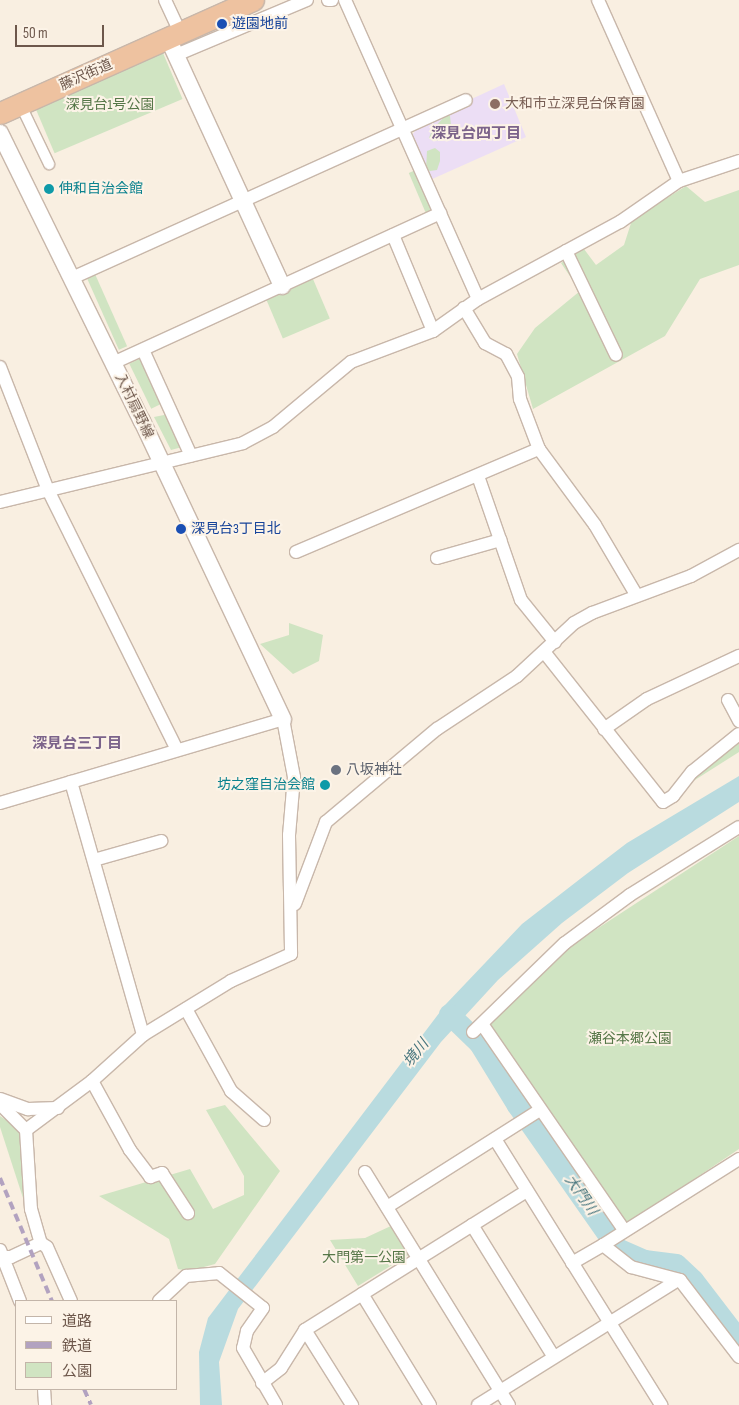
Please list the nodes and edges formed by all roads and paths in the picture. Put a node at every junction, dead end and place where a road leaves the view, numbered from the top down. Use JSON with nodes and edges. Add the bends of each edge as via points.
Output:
{"nodes":[{"id":1,"x":166,"y":0,"type":"edge"},
{"id":2,"x":253,"y":0,"type":"edge"},
{"id":3,"x":307,"y":0,"type":"edge"},
{"id":4,"x":345,"y":0,"type":"edge"},
{"id":5,"x":598,"y":0,"type":"edge"},
{"id":6,"x":175,"y":42,"type":"junction"},
{"id":7,"x":466,"y":100,"type":"dead end"},
{"id":8,"x":24,"y":112,"type":"dead end"},
{"id":9,"x":0,"y":113,"type":"edge"},
{"id":10,"x":402,"y":129,"type":"junction"},
{"id":11,"x":0,"y":133,"type":"edge"},
{"id":12,"x":3,"y":150,"type":"edge"},
{"id":13,"x":739,"y":161,"type":"edge"},
{"id":14,"x":49,"y":164,"type":"dead end"},
{"id":15,"x":679,"y":181,"type":"junction"},
{"id":16,"x":243,"y":201,"type":"junction"},
{"id":17,"x":440,"y":214,"type":"junction"},
{"id":18,"x":393,"y":235,"type":"junction"},
{"id":19,"x":566,"y":251,"type":"junction"},
{"id":20,"x":72,"y":278,"type":"junction"},
{"id":21,"x":282,"y":286,"type":"junction"},
{"id":22,"x":478,"y":299,"type":"junction"},
{"id":23,"x":464,"y":308,"type":"junction"},
{"id":24,"x":433,"y":331,"type":"junction"},
{"id":25,"x":143,"y":350,"type":"junction"},
{"id":26,"x":616,"y":355,"type":"dead end"},
{"id":27,"x":113,"y":363,"type":"junction"},
{"id":28,"x":0,"y":367,"type":"edge"},
{"id":29,"x":539,"y":449,"type":"junction"},
{"id":30,"x":191,"y":456,"type":"junction"},
{"id":31,"x":161,"y":462,"type":"junction"},
{"id":32,"x":478,"y":476,"type":"junction"},
{"id":33,"x":48,"y":490,"type":"junction"},
{"id":34,"x":0,"y":502,"type":"edge"},
{"id":35,"x":500,"y":540,"type":"junction"},
{"id":36,"x":296,"y":552,"type":"dead end"},
{"id":37,"x":738,"y":555,"type":"edge"},
{"id":38,"x":437,"y":558,"type":"dead end"},
{"id":39,"x":638,"y":596,"type":"junction"},
{"id":40,"x":555,"y":642,"type":"junction"},
{"id":41,"x":545,"y":653,"type":"junction"},
{"id":42,"x":739,"y":656,"type":"edge"},
{"id":43,"x":728,"y":700,"type":"dead end"},
{"id":44,"x":283,"y":719,"type":"junction"},
{"id":45,"x":739,"y":721,"type":"edge"},
{"id":46,"x":604,"y":729,"type":"junction"},
{"id":47,"x":739,"y":734,"type":"edge"},
{"id":48,"x":177,"y":750,"type":"junction"},
{"id":49,"x":72,"y":782,"type":"junction"},
{"id":50,"x":0,"y":803,"type":"edge"},
{"id":51,"x":739,"y":827,"type":"edge"},
{"id":52,"x":161,"y":841,"type":"dead end"},
{"id":53,"x":94,"y":860,"type":"junction"},
{"id":54,"x":292,"y":912,"type":"junction"},
{"id":55,"x":186,"y":1009,"type":"junction"},
{"id":56,"x":143,"y":1035,"type":"junction"},
{"id":57,"x":92,"y":1081,"type":"junction"},
{"id":58,"x":0,"y":1099,"type":"edge"},
{"id":59,"x":0,"y":1104,"type":"edge"},
{"id":60,"x":58,"y":1108,"type":"junction"},
{"id":61,"x":532,"y":1115,"type":"junction"},
{"id":62,"x":264,"y":1120,"type":"dead end"},
{"id":63,"x":26,"y":1130,"type":"junction"},
{"id":64,"x":495,"y":1139,"type":"junction"},
{"id":65,"x":739,"y":1159,"type":"edge"},
{"id":66,"x":365,"y":1172,"type":"dead end"},
{"id":67,"x":527,"y":1191,"type":"junction"},
{"id":68,"x":387,"y":1207,"type":"junction"},
{"id":69,"x":188,"y":1213,"type":"dead end"},
{"id":70,"x":472,"y":1225,"type":"junction"},
{"id":71,"x":612,"y":1239,"type":"junction"},
{"id":72,"x":41,"y":1243,"type":"junction"},
{"id":73,"x":1,"y":1255,"type":"edge"},
{"id":74,"x":418,"y":1258,"type":"junction"},
{"id":75,"x":572,"y":1263,"type":"junction"},
{"id":76,"x":678,"y":1280,"type":"junction"},
{"id":77,"x":362,"y":1294,"type":"junction"},
{"id":78,"x":20,"y":1300,"type":"edge"},
{"id":79,"x":71,"y":1300,"type":"edge"},
{"id":80,"x":160,"y":1300,"type":"edge"},
{"id":81,"x":610,"y":1323,"type":"junction"},
{"id":82,"x":305,"y":1330,"type":"junction"},
{"id":83,"x":554,"y":1357,"type":"junction"},
{"id":84,"x":739,"y":1357,"type":"edge"},
{"id":85,"x":262,"y":1383,"type":"junction"},
{"id":86,"x":44,"y":1390,"type":"edge"},
{"id":87,"x":500,"y":1391,"type":"junction"},
{"id":88,"x":45,"y":1405,"type":"edge"},
{"id":89,"x":276,"y":1405,"type":"edge"},
{"id":90,"x":352,"y":1405,"type":"edge"},
{"id":91,"x":430,"y":1405,"type":"edge"},
{"id":92,"x":478,"y":1405,"type":"edge"},
{"id":93,"x":509,"y":1405,"type":"edge"},
{"id":94,"x":661,"y":1405,"type":"edge"}],
"edges":[{"from":1,"to":6,"type":"street"},
{"from":2,"to":6,"type":"highway","name":"藤沢街道"},
{"from":3,"to":6,"type":"street"},
{"from":4,"to":10,"type":"street"},
{"from":5,"to":15,"type":"street"},
{"from":6,"to":9,"type":"highway","name":"藤沢街道"},
{"from":6,"to":16,"type":"street"},
{"from":7,"to":10,"type":"street"},
{"from":8,"to":14,"type":"street"},
{"from":10,"to":16,"type":"street"},
{"from":10,"to":17,"type":"street"},
{"from":11,"to":12,"type":"street","name":"入村扇野線"},
{"from":12,"to":20,"type":"street","name":"入村扇野線"},
{"from":13,"to":15,"type":"street"},
{"from":15,"to":19,"type":"street","via":[[620,222]]},
{"from":16,"to":20,"type":"street"},
{"from":16,"to":21,"type":"street"},
{"from":17,"to":18,"type":"street"},
{"from":17,"to":22,"type":"street"},
{"from":18,"to":21,"type":"street"},
{"from":18,"to":24,"type":"street"},
{"from":19,"to":22,"type":"street"},
{"from":19,"to":26,"type":"street"},
{"from":20,"to":27,"type":"street","name":"入村扇野線"},
{"from":21,"to":25,"type":"street"},
{"from":22,"to":23,"type":"street"},
{"from":23,"to":24,"type":"street"},
{"from":23,"to":29,"type":"street","via":[[486,343],[506,354],[518,377],[520,399]]},
{"from":24,"to":30,"type":"street","via":[[351,362],[273,427],[243,443]]},
{"from":25,"to":27,"type":"street"},
{"from":25,"to":30,"type":"street"},
{"from":27,"to":31,"type":"street","name":"入村扇野線"},
{"from":28,"to":33,"type":"street"},
{"from":29,"to":32,"type":"street"},
{"from":29,"to":39,"type":"street","via":[[595,525]]},
{"from":30,"to":31,"type":"street"},
{"from":31,"to":33,"type":"street"},
{"from":31,"to":44,"type":"street","name":"入村扇野線"},
{"from":32,"to":35,"type":"street"},
{"from":32,"to":36,"type":"street"},
{"from":33,"to":34,"type":"street"},
{"from":33,"to":48,"type":"street"},
{"from":35,"to":38,"type":"street"},
{"from":35,"to":40,"type":"street","via":[[521,600]]},
{"from":37,"to":39,"type":"street"},
{"from":39,"to":40,"type":"street","via":[[580,620]]},
{"from":40,"to":41,"type":"street"},
{"from":41,"to":46,"type":"street"},
{"from":41,"to":54,"type":"street","via":[[517,676],[437,729],[326,822]]},
{"from":42,"to":46,"type":"street","via":[[648,699]]},
{"from":43,"to":45,"type":"street"},
{"from":44,"to":48,"type":"street"},
{"from":44,"to":54,"type":"street","via":[[294,777],[289,835]]},
{"from":46,"to":47,"type":"street","via":[[663,802],[673,796],[692,772]]},
{"from":48,"to":49,"type":"street"},
{"from":49,"to":50,"type":"street"},
{"from":49,"to":53,"type":"street"},
{"from":51,"to":61,"type":"street","via":[[630,895],[565,943],[477,1028]]},
{"from":52,"to":53,"type":"street"},
{"from":53,"to":56,"type":"street"},
{"from":54,"to":55,"type":"street","via":[[291,954],[231,981]]},
{"from":55,"to":56,"type":"street"},
{"from":55,"to":62,"type":"street","via":[[231,1091]]},
{"from":56,"to":57,"type":"street"},
{"from":57,"to":60,"type":"street"},
{"from":57,"to":69,"type":"street","via":[[150,1177],[162,1173]]},
{"from":58,"to":60,"type":"street","via":[[28,1110]]},
{"from":59,"to":63,"type":"street"},
{"from":60,"to":63,"type":"street"},
{"from":61,"to":64,"type":"street"},
{"from":61,"to":71,"type":"street"},
{"from":63,"to":72,"type":"street","via":[[31,1208]]},
{"from":64,"to":67,"type":"street"},
{"from":64,"to":68,"type":"street"},
{"from":65,"to":71,"type":"street"},
{"from":66,"to":68,"type":"street"},
{"from":67,"to":70,"type":"street"},
{"from":67,"to":75,"type":"street"},
{"from":68,"to":74,"type":"street"},
{"from":70,"to":74,"type":"street"},
{"from":70,"to":83,"type":"street"},
{"from":71,"to":75,"type":"street"},
{"from":71,"to":76,"type":"street","via":[[631,1267]]},
{"from":72,"to":73,"type":"street","via":[[11,1257]]},
{"from":72,"to":79,"type":"street","via":[[46,1247]]},
{"from":73,"to":78,"type":"street"},
{"from":74,"to":77,"type":"street"},
{"from":74,"to":87,"type":"street"},
{"from":75,"to":81,"type":"street"},
{"from":76,"to":81,"type":"street"},
{"from":76,"to":84,"type":"street"},
{"from":77,"to":82,"type":"street"},
{"from":77,"to":91,"type":"street"},
{"from":80,"to":85,"type":"street","via":[[186,1276],[219,1273],[260,1304],[263,1308],[247,1331],[243,1348]]},
{"from":81,"to":83,"type":"street"},
{"from":81,"to":94,"type":"street"},
{"from":82,"to":85,"type":"street","via":[[280,1368]]},
{"from":82,"to":90,"type":"street"},
{"from":83,"to":87,"type":"street"},
{"from":85,"to":89,"type":"street"},
{"from":86,"to":88,"type":"street"},
{"from":87,"to":92,"type":"street"},
{"from":87,"to":93,"type":"street"}]}
